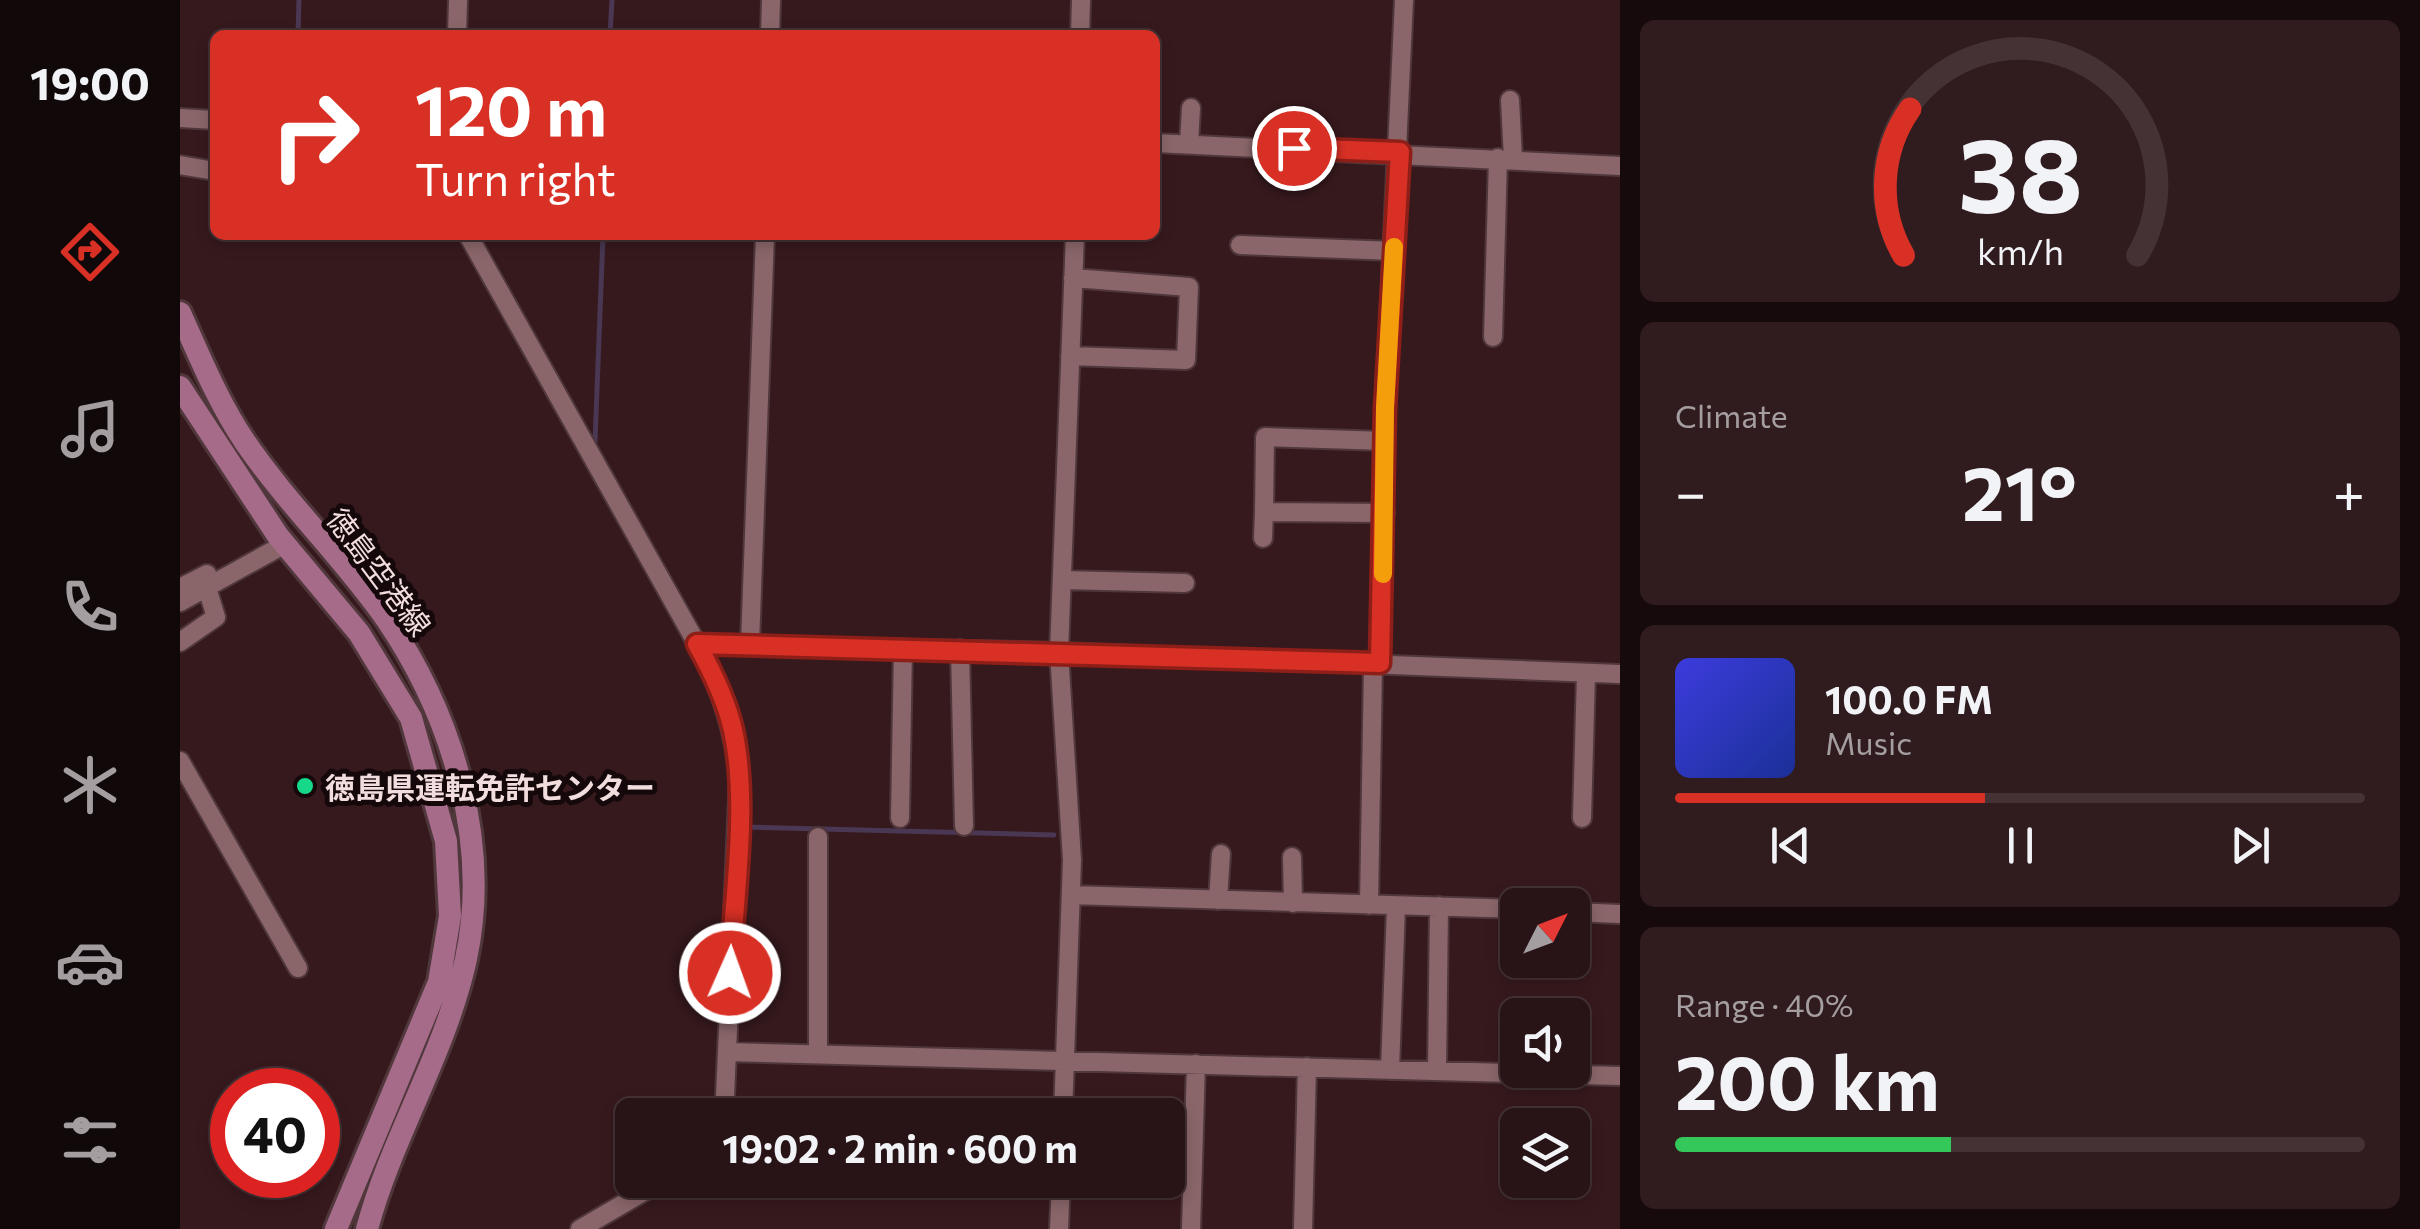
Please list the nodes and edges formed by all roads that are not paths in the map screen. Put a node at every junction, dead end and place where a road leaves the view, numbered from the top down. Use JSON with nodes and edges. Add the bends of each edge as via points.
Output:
{"nodes":[{"id":1,"x":458,"y":0,"type":"edge"},
{"id":2,"x":771,"y":0,"type":"edge"},
{"id":3,"x":1081,"y":0,"type":"edge"},
{"id":4,"x":1404,"y":0,"type":"edge"},
{"id":5,"x":457,"y":30,"type":"edge"},
{"id":6,"x":770,"y":30,"type":"edge"},
{"id":7,"x":1080,"y":30,"type":"edge"},
{"id":8,"x":1510,"y":100,"type":"dead end"},
{"id":9,"x":1191,"y":108,"type":"dead end"},
{"id":10,"x":180,"y":118,"type":"edge"},
{"id":11,"x":210,"y":120,"type":"edge"},
{"id":12,"x":1160,"y":143,"type":"edge"},
{"id":13,"x":1189,"y":144,"type":"junction"},
{"id":14,"x":1400,"y":152,"type":"junction"},
{"id":15,"x":1505,"y":159,"type":"junction"},
{"id":16,"x":180,"y":165,"type":"edge"},
{"id":17,"x":1620,"y":166,"type":"edge"},
{"id":18,"x":210,"y":171,"type":"edge"},
{"id":19,"x":471,"y":240,"type":"edge"},
{"id":20,"x":765,"y":240,"type":"edge"},
{"id":21,"x":1075,"y":240,"type":"edge"},
{"id":22,"x":1240,"y":245,"type":"dead end"},
{"id":23,"x":1394,"y":251,"type":"junction"},
{"id":24,"x":1073,"y":278,"type":"junction"},
{"id":25,"x":180,"y":313,"type":"edge"},
{"id":26,"x":1493,"y":337,"type":"dead end"},
{"id":27,"x":1070,"y":356,"type":"junction"},
{"id":28,"x":180,"y":387,"type":"edge"},
{"id":29,"x":1386,"y":441,"type":"junction"},
{"id":30,"x":1264,"y":512,"type":"junction"},
{"id":31,"x":1385,"y":513,"type":"junction"},
{"id":32,"x":1263,"y":538,"type":"dead end"},
{"id":33,"x":281,"y":540,"type":"junction"},
{"id":34,"x":1062,"y":580,"type":"junction"},
{"id":35,"x":1185,"y":583,"type":"dead end"},
{"id":36,"x":180,"y":588,"type":"edge"},
{"id":37,"x":206,"y":588,"type":"junction"},
{"id":38,"x":180,"y":602,"type":"edge"},
{"id":39,"x":180,"y":642,"type":"edge"},
{"id":40,"x":697,"y":644,"type":"junction"},
{"id":41,"x":750,"y":644,"type":"junction"},
{"id":42,"x":903,"y":648,"type":"junction"},
{"id":43,"x":960,"y":649,"type":"junction"},
{"id":44,"x":1059,"y":652,"type":"junction"},
{"id":45,"x":1376,"y":664,"type":"junction"},
{"id":46,"x":1586,"y":674,"type":"junction"},
{"id":47,"x":1620,"y":674,"type":"edge"},
{"id":48,"x":180,"y":761,"type":"edge"},
{"id":49,"x":900,"y":818,"type":"dead end"},
{"id":50,"x":1582,"y":818,"type":"dead end"},
{"id":51,"x":964,"y":826,"type":"dead end"},
{"id":52,"x":818,"y":837,"type":"dead end"},
{"id":53,"x":1221,"y":854,"type":"dead end"},
{"id":54,"x":1292,"y":857,"type":"dead end"},
{"id":55,"x":1071,"y":895,"type":"junction"},
{"id":56,"x":1218,"y":900,"type":"junction"},
{"id":57,"x":1294,"y":902,"type":"junction"},
{"id":58,"x":1369,"y":905,"type":"junction"},
{"id":59,"x":1396,"y":906,"type":"junction"},
{"id":60,"x":1439,"y":906,"type":"junction"},
{"id":61,"x":1500,"y":908,"type":"edge"},
{"id":62,"x":1590,"y":913,"type":"edge"},
{"id":63,"x":1620,"y":914,"type":"edge"},
{"id":64,"x":298,"y":968,"type":"dead end"},
{"id":65,"x":727,"y":1052,"type":"junction"},
{"id":66,"x":818,"y":1052,"type":"junction"},
{"id":67,"x":1065,"y":1060,"type":"junction"},
{"id":68,"x":1196,"y":1064,"type":"junction"},
{"id":69,"x":1307,"y":1067,"type":"junction"},
{"id":70,"x":1390,"y":1070,"type":"junction"},
{"id":71,"x":1437,"y":1071,"type":"junction"},
{"id":72,"x":1620,"y":1076,"type":"edge"},
{"id":73,"x":722,"y":1098,"type":"edge"},
{"id":74,"x":1064,"y":1098,"type":"edge"},
{"id":75,"x":633,"y":1198,"type":"edge"},
{"id":76,"x":1060,"y":1198,"type":"edge"},
{"id":77,"x":336,"y":1229,"type":"edge"},
{"id":78,"x":367,"y":1229,"type":"edge"},
{"id":79,"x":580,"y":1229,"type":"edge"},
{"id":80,"x":1059,"y":1229,"type":"edge"},
{"id":81,"x":1191,"y":1229,"type":"edge"},
{"id":82,"x":1303,"y":1229,"type":"edge"}],
"edges":[{"from":1,"to":5,"type":"street"},
{"from":2,"to":6,"type":"street"},
{"from":3,"to":7,"type":"street"},
{"from":4,"to":14,"type":"street"},
{"from":8,"to":15,"type":"street"},
{"from":9,"to":13,"type":"street"},
{"from":10,"to":11,"type":"street"},
{"from":12,"to":13,"type":"street"},
{"from":13,"to":14,"type":"street"},
{"from":14,"to":15,"type":"street"},
{"from":14,"to":23,"type":"street"},
{"from":15,"to":17,"type":"street"},
{"from":15,"to":26,"type":"street"},
{"from":16,"to":18,"type":"street"},
{"from":19,"to":40,"type":"street"},
{"from":20,"to":41,"type":"street"},
{"from":21,"to":24,"type":"street"},
{"from":22,"to":23,"type":"street"},
{"from":23,"to":29,"type":"street"},
{"from":24,"to":27,"type":"street"},
{"from":24,"to":27,"type":"street","via":[[1189,286],[1186,360]]},
{"from":25,"to":78,"type":"main road","name":"徳島空港線","via":[[244,440],[386,620],[435,703],[470,830],[467,955],[443,1043],[378,1188]]},
{"from":27,"to":34,"type":"street"},
{"from":28,"to":33,"type":"main road","name":"徳島空港線"},
{"from":29,"to":30,"type":"street","via":[[1265,438]]},
{"from":29,"to":31,"type":"street"},
{"from":30,"to":31,"type":"street"},
{"from":30,"to":32,"type":"street"},
{"from":31,"to":45,"type":"street"},
{"from":33,"to":36,"type":"street"},
{"from":33,"to":37,"type":"street"},
{"from":33,"to":77,"type":"main road","name":"徳島空港線","via":[[359,633],[411,718],[446,841],[450,916],[439,982]]},
{"from":34,"to":35,"type":"street"},
{"from":34,"to":44,"type":"street"},
{"from":37,"to":38,"type":"street"},
{"from":37,"to":39,"type":"street","via":[[216,618]]},
{"from":40,"to":41,"type":"street"},
{"from":40,"to":65,"type":"street","via":[[719,684],[739,776]]},
{"from":41,"to":42,"type":"street"},
{"from":42,"to":43,"type":"street"},
{"from":42,"to":49,"type":"street"},
{"from":43,"to":44,"type":"street"},
{"from":43,"to":51,"type":"street"},
{"from":44,"to":45,"type":"street"},
{"from":44,"to":55,"type":"street"},
{"from":45,"to":46,"type":"street"},
{"from":45,"to":58,"type":"street"},
{"from":46,"to":47,"type":"street"},
{"from":46,"to":50,"type":"street"},
{"from":48,"to":64,"type":"street"},
{"from":52,"to":66,"type":"street"},
{"from":53,"to":56,"type":"street"},
{"from":54,"to":57,"type":"street"},
{"from":55,"to":56,"type":"street"},
{"from":55,"to":67,"type":"street"},
{"from":56,"to":57,"type":"street"},
{"from":57,"to":58,"type":"street"},
{"from":58,"to":59,"type":"street"},
{"from":59,"to":60,"type":"street"},
{"from":59,"to":70,"type":"street"},
{"from":60,"to":61,"type":"street"},
{"from":60,"to":71,"type":"street"},
{"from":62,"to":63,"type":"street"},
{"from":65,"to":66,"type":"street"},
{"from":65,"to":73,"type":"street"},
{"from":66,"to":67,"type":"street"},
{"from":67,"to":68,"type":"street"},
{"from":67,"to":74,"type":"street"},
{"from":68,"to":69,"type":"street"},
{"from":68,"to":81,"type":"street"},
{"from":69,"to":70,"type":"street"},
{"from":69,"to":82,"type":"street"},
{"from":70,"to":71,"type":"street"},
{"from":71,"to":72,"type":"street"},
{"from":75,"to":79,"type":"street"},
{"from":76,"to":80,"type":"street"}]}
